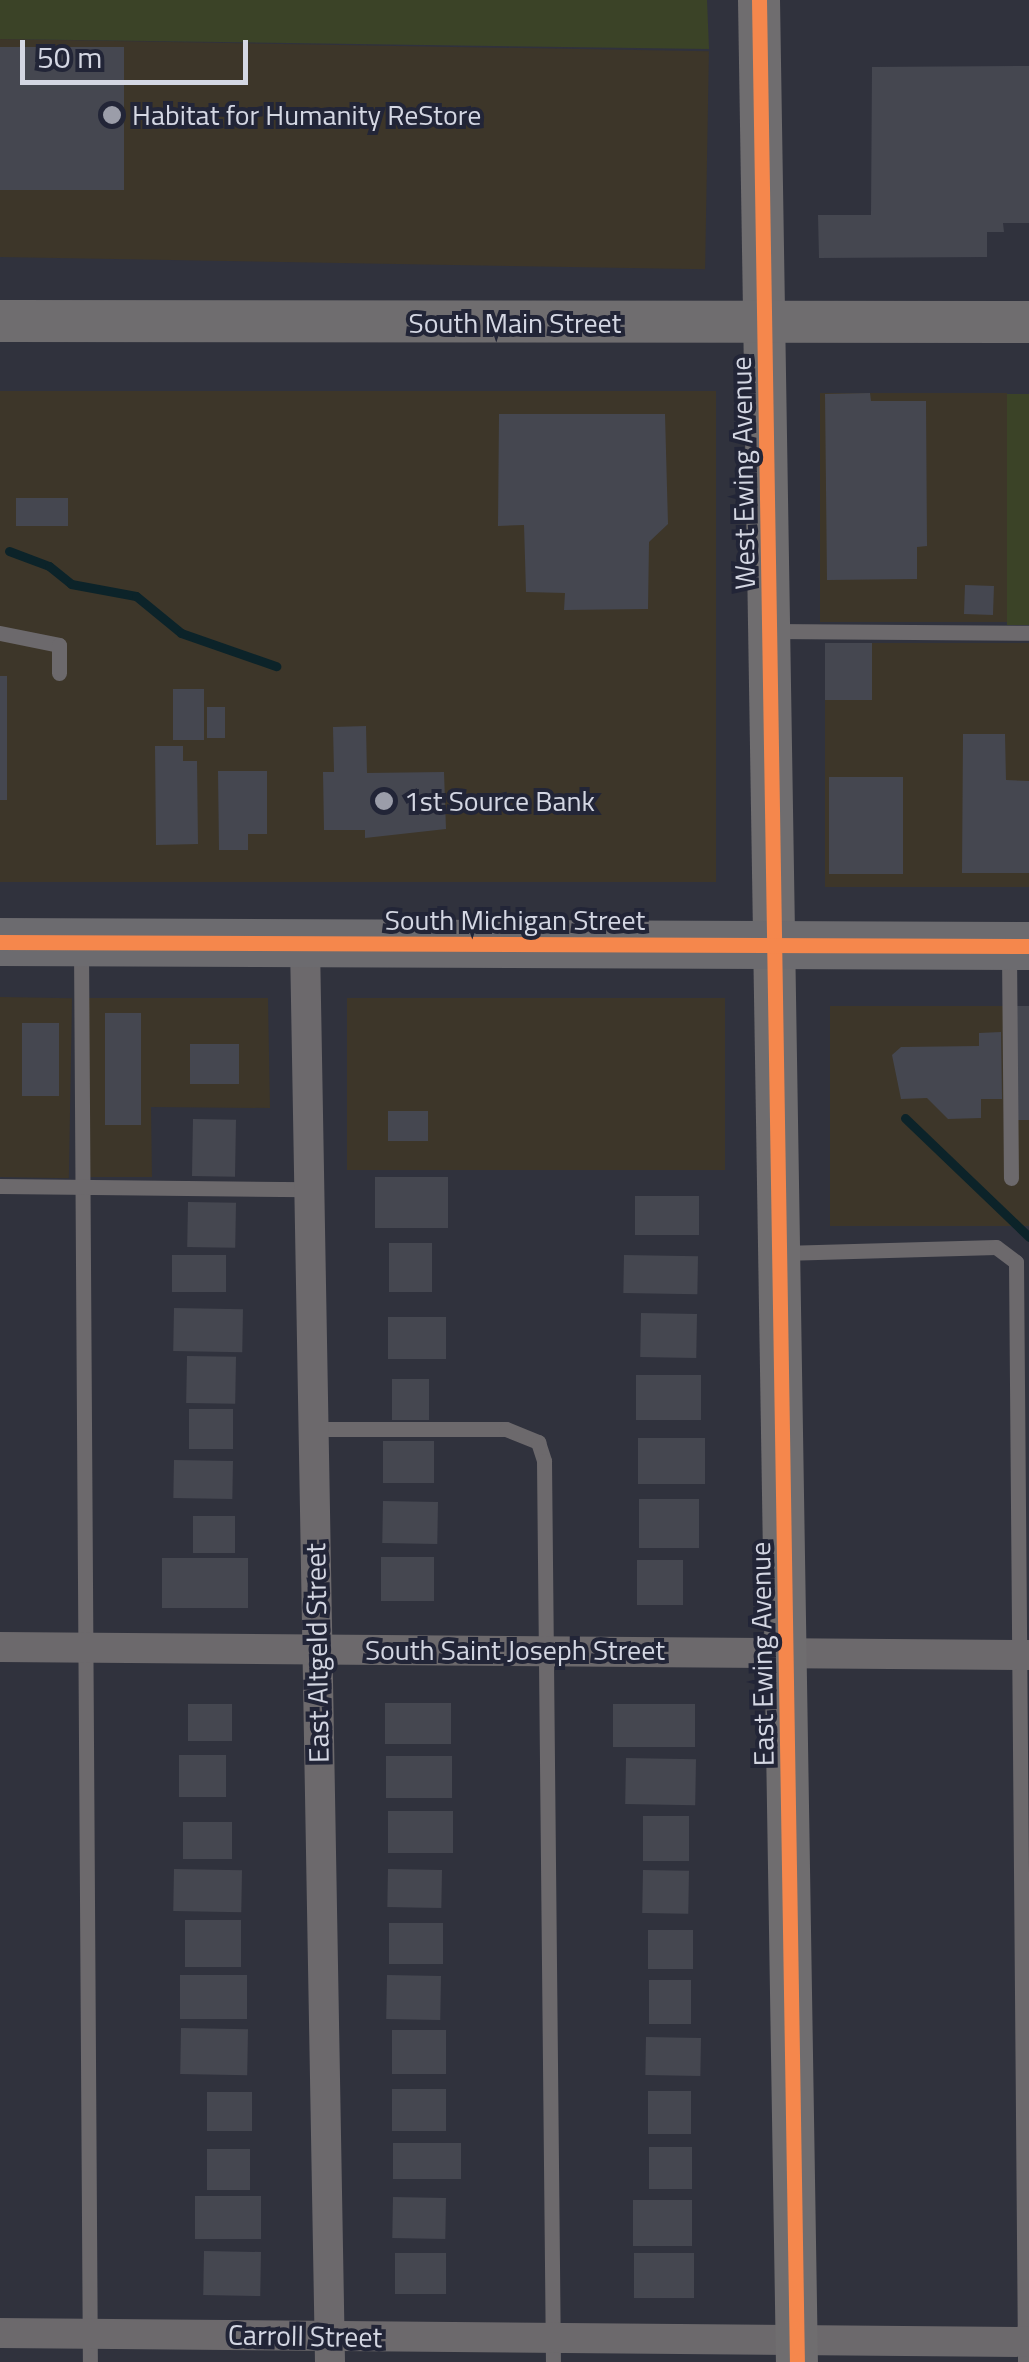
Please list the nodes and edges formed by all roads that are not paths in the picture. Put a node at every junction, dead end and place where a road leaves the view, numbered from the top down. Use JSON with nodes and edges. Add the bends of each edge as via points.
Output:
{"nodes":[{"id":1,"x":758,"y":0,"type":"edge"},
{"id":2,"x":0,"y":321,"type":"edge"},
{"id":3,"x":1029,"y":322,"type":"edge"},
{"id":4,"x":764,"y":324,"type":"junction"},
{"id":5,"x":771,"y":631,"type":"junction"},
{"id":6,"x":1029,"y":632,"type":"edge"},
{"id":7,"x":0,"y":633,"type":"edge"},
{"id":8,"x":59,"y":674,"type":"dead end"},
{"id":9,"x":0,"y":942,"type":"edge"},
{"id":10,"x":81,"y":943,"type":"junction"},
{"id":11,"x":305,"y":944,"type":"junction"},
{"id":12,"x":778,"y":946,"type":"junction"},
{"id":13,"x":1019,"y":946,"type":"edge"},
{"id":14,"x":1011,"y":1178,"type":"dead end"},
{"id":15,"x":0,"y":1186,"type":"edge"},
{"id":16,"x":80,"y":1187,"type":"junction"},
{"id":17,"x":309,"y":1189,"type":"junction"},
{"id":18,"x":782,"y":1253,"type":"junction"},
{"id":19,"x":314,"y":1429,"type":"junction"},
{"id":20,"x":0,"y":1646,"type":"edge"},
{"id":21,"x":83,"y":1647,"type":"junction"},
{"id":22,"x":317,"y":1648,"type":"junction"},
{"id":23,"x":547,"y":1649,"type":"junction"},
{"id":24,"x":787,"y":1652,"type":"junction"},
{"id":25,"x":1022,"y":1655,"type":"edge"},
{"id":26,"x":0,"y":2333,"type":"edge"},
{"id":27,"x":89,"y":2348,"type":"edge"},
{"id":28,"x":1026,"y":2348,"type":"edge"},
{"id":29,"x":330,"y":2349,"type":"edge"},
{"id":30,"x":553,"y":2350,"type":"edge"},
{"id":31,"x":797,"y":2351,"type":"edge"}],
"edges":[{"from":1,"to":4,"type":"street","name":"West Ewing Avenue"},
{"from":2,"to":4,"type":"street","name":"South Main Street"},
{"from":3,"to":4,"type":"street","name":"South Main Street"},
{"from":4,"to":5,"type":"street","name":"West Ewing Avenue"},
{"from":5,"to":6,"type":"lane"},
{"from":5,"to":12,"type":"street","name":"West Ewing Avenue"},
{"from":7,"to":8,"type":"lane","via":[[58,644]]},
{"from":9,"to":10,"type":"main road","name":"South Michigan Street"},
{"from":10,"to":11,"type":"main road","name":"South Michigan Street"},
{"from":10,"to":16,"type":"lane"},
{"from":11,"to":12,"type":"main road","name":"South Michigan Street"},
{"from":11,"to":17,"type":"street","name":"East Altgeld Street"},
{"from":12,"to":13,"type":"main road","name":"South Michigan Street"},
{"from":12,"to":18,"type":"street","name":"East Ewing Avenue"},
{"from":13,"to":14,"type":"lane"},
{"from":15,"to":16,"type":"lane"},
{"from":16,"to":17,"type":"lane"},
{"from":16,"to":21,"type":"lane"},
{"from":17,"to":19,"type":"street","name":"East Altgeld Street"},
{"from":18,"to":24,"type":"street","name":"East Ewing Avenue"},
{"from":18,"to":25,"type":"lane","via":[[996,1247],[1016,1262]]},
{"from":19,"to":22,"type":"street","name":"East Altgeld Street"},
{"from":19,"to":23,"type":"lane","via":[[506,1429],[538,1442],[544,1462]]},
{"from":20,"to":21,"type":"street","name":"South Saint Joseph Street"},
{"from":21,"to":22,"type":"street","name":"South Saint Joseph Street"},
{"from":21,"to":27,"type":"lane"},
{"from":22,"to":23,"type":"street","name":"South Saint Joseph Street"},
{"from":22,"to":29,"type":"street","name":"East Altgeld Street"},
{"from":23,"to":24,"type":"street","name":"South Saint Joseph Street"},
{"from":23,"to":30,"type":"lane"},
{"from":24,"to":25,"type":"street","name":"South Saint Joseph Street"},
{"from":24,"to":31,"type":"street","name":"East Ewing Avenue"},
{"from":25,"to":28,"type":"lane"},
{"from":26,"to":27,"type":"street","name":"Carroll Street"},
{"from":27,"to":29,"type":"street","name":"Carroll Street"},
{"from":28,"to":31,"type":"street","name":"Carroll Street"},
{"from":29,"to":30,"type":"street","name":"Carroll Street"},
{"from":30,"to":31,"type":"street","name":"Carroll Street"}]}
